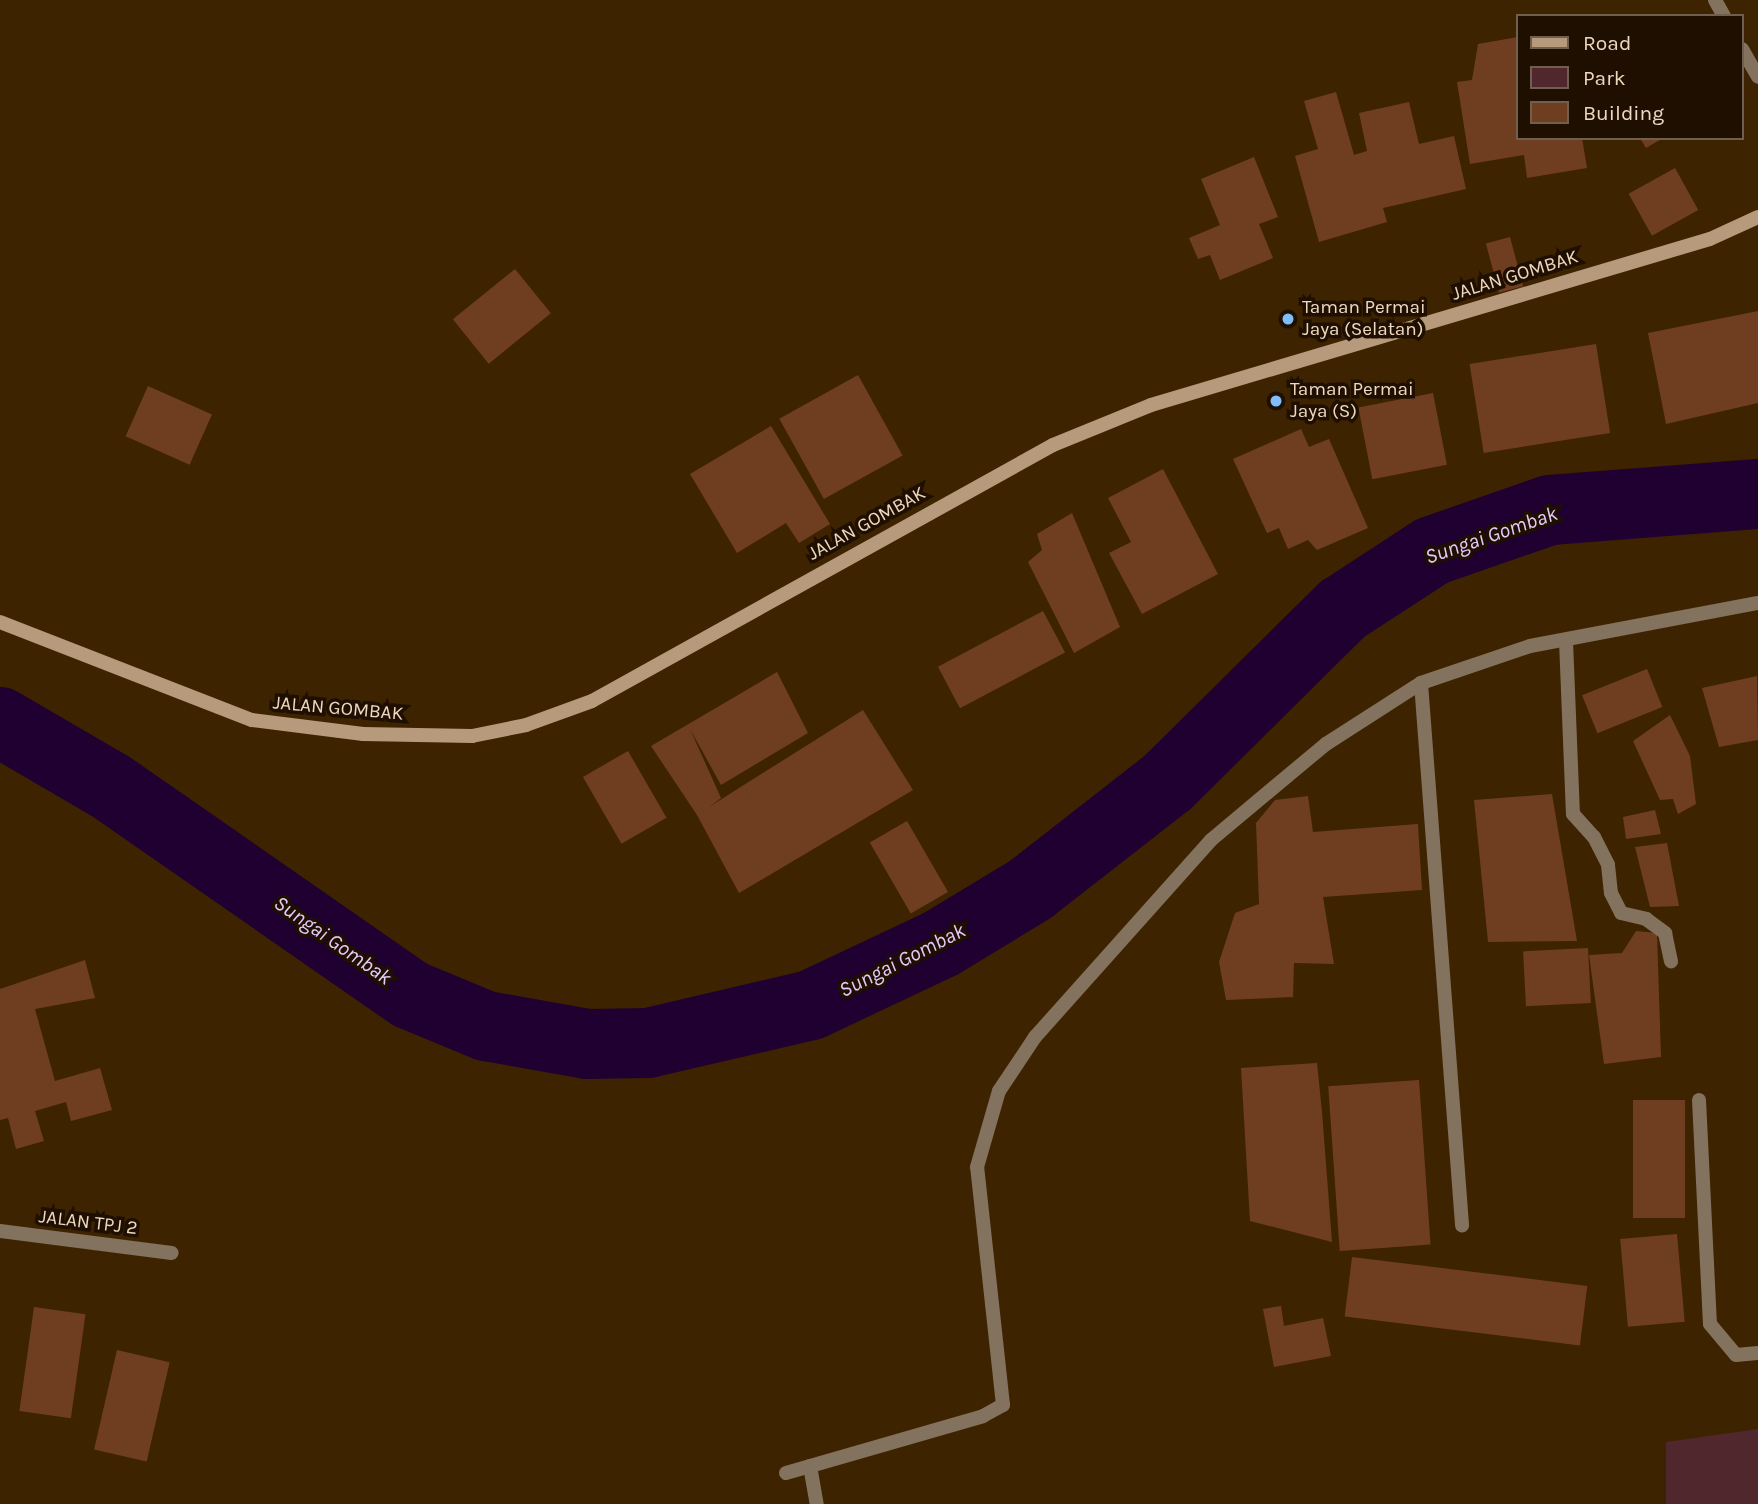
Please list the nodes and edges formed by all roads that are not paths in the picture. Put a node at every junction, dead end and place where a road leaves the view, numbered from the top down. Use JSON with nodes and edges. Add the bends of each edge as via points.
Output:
{"nodes":[{"id":1,"x":1744,"y":52,"type":"edge"},
{"id":2,"x":1758,"y":77,"type":"edge"},
{"id":3,"x":1758,"y":217,"type":"edge"},
{"id":4,"x":1758,"y":603,"type":"edge"},
{"id":5,"x":0,"y":622,"type":"edge"},
{"id":6,"x":1566,"y":642,"type":"junction"},
{"id":7,"x":1421,"y":682,"type":"junction"},
{"id":8,"x":1671,"y":961,"type":"dead end"},
{"id":9,"x":1699,"y":1100,"type":"dead end"},
{"id":10,"x":1462,"y":1225,"type":"dead end"},
{"id":11,"x":0,"y":1231,"type":"edge"},
{"id":12,"x":172,"y":1253,"type":"dead end"},
{"id":13,"x":1758,"y":1353,"type":"edge"},
{"id":14,"x":810,"y":1466,"type":"junction"},
{"id":15,"x":786,"y":1472,"type":"dead end"},
{"id":16,"x":817,"y":1504,"type":"edge"}],
"edges":[{"from":1,"to":2,"type":"street"},
{"from":3,"to":5,"type":"main road","name":"JALAN GOMBAK","via":[[1710,239],[1151,405],[1053,444],[592,701],[526,725],[472,736],[363,734],[252,720]]},
{"from":4,"to":6,"type":"street"},
{"from":6,"to":7,"type":"street","via":[[1530,646]]},
{"from":6,"to":8,"type":"street","via":[[1573,814],[1594,837],[1608,865],[1611,893],[1621,913],[1646,919],[1665,933]]},
{"from":7,"to":10,"type":"street"},
{"from":7,"to":14,"type":"street","via":[[1326,744],[1211,840],[1035,1037],[999,1091],[978,1167],[1003,1405],[984,1416]]},
{"from":9,"to":13,"type":"street","via":[[1710,1324],[1736,1355]]},
{"from":11,"to":12,"type":"street","name":"JALAN TPJ 2"},
{"from":14,"to":15,"type":"street"},
{"from":14,"to":16,"type":"street"}]}
